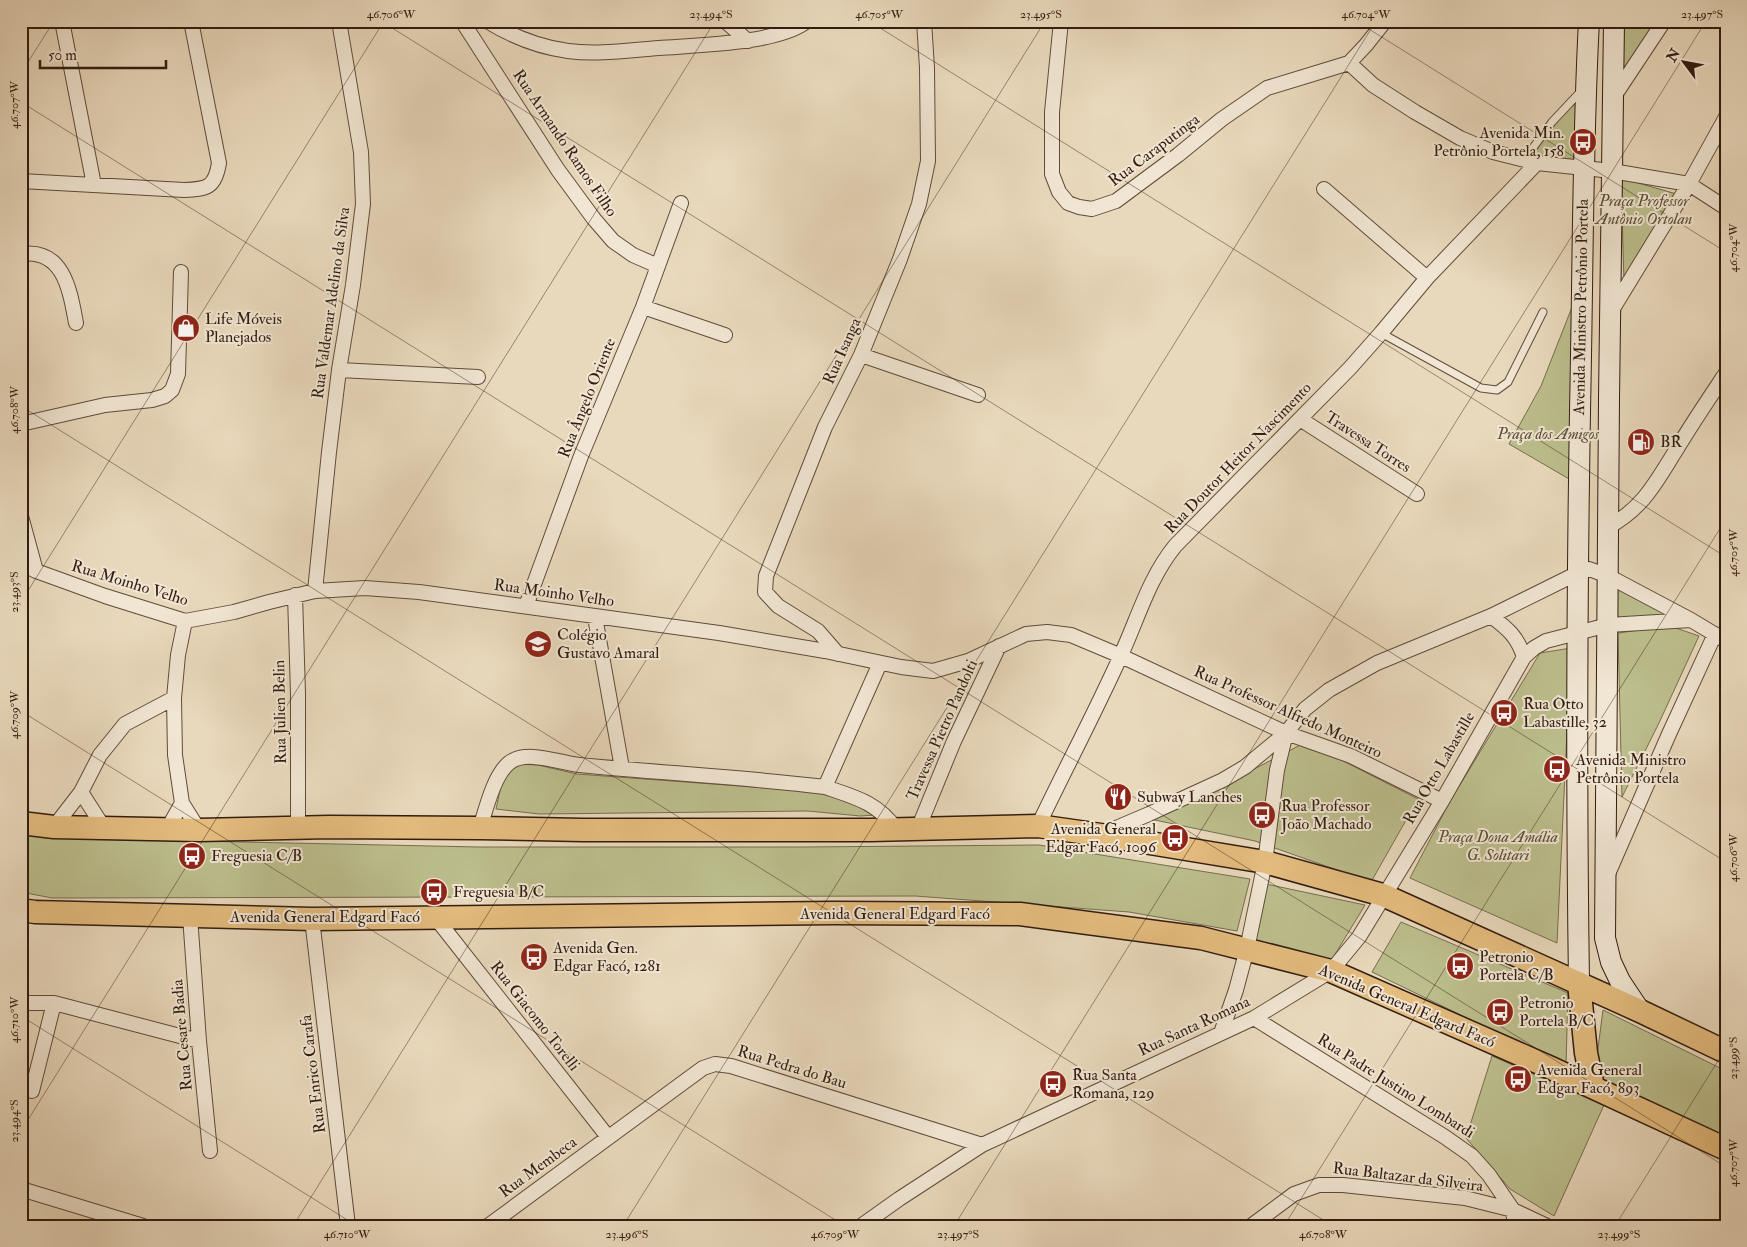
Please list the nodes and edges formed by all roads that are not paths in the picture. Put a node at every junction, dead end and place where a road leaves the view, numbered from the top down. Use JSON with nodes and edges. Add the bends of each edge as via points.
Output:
{"nodes":[{"id":1,"x":62,"y":21,"type":"edge"},
{"id":2,"x":191,"y":21,"type":"edge"},
{"id":3,"x":339,"y":21,"type":"edge"},
{"id":4,"x":462,"y":21,"type":"edge"},
{"id":5,"x":487,"y":21,"type":"edge"},
{"id":6,"x":725,"y":21,"type":"edge"},
{"id":7,"x":808,"y":21,"type":"edge"},
{"id":8,"x":924,"y":21,"type":"edge"},
{"id":9,"x":1061,"y":21,"type":"edge"},
{"id":10,"x":1384,"y":21,"type":"edge"},
{"id":11,"x":1588,"y":21,"type":"edge"},
{"id":12,"x":1614,"y":21,"type":"edge"},
{"id":13,"x":1664,"y":21,"type":"edge"},
{"id":14,"x":748,"y":41,"type":"junction"},
{"id":15,"x":1349,"y":63,"type":"junction"},
{"id":16,"x":1585,"y":87,"type":"junction"},
{"id":17,"x":1613,"y":99,"type":"junction"},
{"id":18,"x":1726,"y":117,"type":"edge"},
{"id":19,"x":1530,"y":162,"type":"junction"},
{"id":20,"x":1583,"y":168,"type":"junction"},
{"id":21,"x":1612,"y":171,"type":"junction"},
{"id":22,"x":21,"y":181,"type":"edge"},
{"id":23,"x":1689,"y":184,"type":"junction"},
{"id":24,"x":94,"y":185,"type":"junction"},
{"id":25,"x":1324,"y":189,"type":"dead end"},
{"id":26,"x":681,"y":204,"type":"dead end"},
{"id":27,"x":1726,"y":208,"type":"edge"},
{"id":28,"x":21,"y":254,"type":"edge"},
{"id":29,"x":658,"y":266,"type":"junction"},
{"id":30,"x":181,"y":272,"type":"dead end"},
{"id":31,"x":1427,"y":278,"type":"junction"},
{"id":32,"x":643,"y":307,"type":"junction"},
{"id":33,"x":1543,"y":312,"type":"dead end"},
{"id":34,"x":1610,"y":312,"type":"junction"},
{"id":35,"x":76,"y":323,"type":"dead end"},
{"id":36,"x":1381,"y":333,"type":"junction"},
{"id":37,"x":725,"y":336,"type":"dead end"},
{"id":38,"x":861,"y":355,"type":"junction"},
{"id":39,"x":340,"y":370,"type":"junction"},
{"id":40,"x":1726,"y":372,"type":"edge"},
{"id":41,"x":478,"y":377,"type":"dead end"},
{"id":42,"x":978,"y":395,"type":"dead end"},
{"id":43,"x":1300,"y":419,"type":"junction"},
{"id":44,"x":21,"y":424,"type":"edge"},
{"id":45,"x":1417,"y":494,"type":"dead end"},
{"id":46,"x":21,"y":516,"type":"edge"},
{"id":47,"x":1608,"y":527,"type":"junction"},
{"id":48,"x":21,"y":563,"type":"edge"},
{"id":49,"x":36,"y":572,"type":"junction"},
{"id":50,"x":1578,"y":573,"type":"junction"},
{"id":51,"x":1608,"y":576,"type":"junction"},
{"id":52,"x":315,"y":591,"type":"junction"},
{"id":53,"x":295,"y":595,"type":"junction"},
{"id":54,"x":526,"y":606,"type":"junction"},
{"id":55,"x":1491,"y":616,"type":"junction"},
{"id":56,"x":595,"y":617,"type":"junction"},
{"id":57,"x":186,"y":620,"type":"junction"},
{"id":58,"x":1691,"y":620,"type":"junction"},
{"id":59,"x":1608,"y":625,"type":"junction"},
{"id":60,"x":1579,"y":632,"type":"junction"},
{"id":61,"x":1720,"y":638,"type":"edge"},
{"id":62,"x":999,"y":646,"type":"junction"},
{"id":63,"x":838,"y":654,"type":"junction"},
{"id":64,"x":1120,"y":656,"type":"junction"},
{"id":65,"x":1524,"y":657,"type":"junction"},
{"id":66,"x":880,"y":663,"type":"junction"},
{"id":67,"x":174,"y":698,"type":"junction"},
{"id":68,"x":1286,"y":733,"type":"junction"},
{"id":69,"x":622,"y":768,"type":"junction"},
{"id":70,"x":825,"y":788,"type":"junction"},
{"id":71,"x":82,"y":792,"type":"junction"},
{"id":72,"x":1442,"y":801,"type":"junction"},
{"id":73,"x":182,"y":802,"type":"junction"},
{"id":74,"x":21,"y":823,"type":"edge"},
{"id":75,"x":54,"y":826,"type":"junction"},
{"id":76,"x":1038,"y":826,"type":"junction"},
{"id":77,"x":104,"y":828,"type":"junction"},
{"id":78,"x":298,"y":828,"type":"junction"},
{"id":79,"x":480,"y":828,"type":"junction"},
{"id":80,"x":896,"y":829,"type":"junction"},
{"id":81,"x":918,"y":829,"type":"junction"},
{"id":82,"x":167,"y":830,"type":"junction"},
{"id":83,"x":199,"y":830,"type":"junction"},
{"id":84,"x":1101,"y":835,"type":"junction"},
{"id":85,"x":1265,"y":862,"type":"junction"},
{"id":86,"x":1606,"y":880,"type":"junction"},
{"id":87,"x":1384,"y":895,"type":"junction"},
{"id":88,"x":21,"y":910,"type":"edge"},
{"id":89,"x":190,"y":916,"type":"junction"},
{"id":90,"x":435,"y":917,"type":"junction"},
{"id":91,"x":312,"y":919,"type":"junction"},
{"id":92,"x":1247,"y":949,"type":"junction"},
{"id":93,"x":1331,"y":971,"type":"junction"},
{"id":94,"x":1579,"y":984,"type":"junction"},
{"id":95,"x":54,"y":1003,"type":"junction"},
{"id":96,"x":21,"y":1004,"type":"edge"},
{"id":97,"x":1640,"y":1011,"type":"junction"},
{"id":98,"x":1254,"y":1018,"type":"junction"},
{"id":99,"x":1221,"y":1033,"type":"junction"},
{"id":100,"x":199,"y":1041,"type":"junction"},
{"id":101,"x":1726,"y":1052,"type":"edge"},
{"id":102,"x":1593,"y":1087,"type":"junction"},
{"id":103,"x":32,"y":1091,"type":"dead end"},
{"id":104,"x":608,"y":1137,"type":"junction"},
{"id":105,"x":982,"y":1145,"type":"junction"},
{"id":106,"x":1726,"y":1149,"type":"edge"},
{"id":107,"x":210,"y":1151,"type":"dead end"},
{"id":108,"x":21,"y":1189,"type":"edge"},
{"id":109,"x":1513,"y":1210,"type":"junction"},
{"id":110,"x":143,"y":1226,"type":"edge"},
{"id":111,"x":348,"y":1226,"type":"edge"},
{"id":112,"x":488,"y":1226,"type":"edge"},
{"id":113,"x":861,"y":1226,"type":"edge"},
{"id":114,"x":1251,"y":1226,"type":"edge"},
{"id":115,"x":1514,"y":1226,"type":"edge"},
{"id":116,"x":1547,"y":1226,"type":"edge"}],
"edges":[{"from":1,"to":24,"type":"street"},
{"from":2,"to":24,"type":"street","via":[[219,163],[217,177],[209,186],[197,190]]},
{"from":3,"to":39,"type":"street","name":"Rua Valdemar Adelino da Silva","via":[[361,152],[363,204]]},
{"from":4,"to":29,"type":"street","name":"Rua Armando Ramos Filho","via":[[558,170],[594,219],[613,241],[633,255]]},
{"from":5,"to":14,"type":"street","via":[[533,44],[570,51]]},
{"from":6,"to":14,"type":"street"},
{"from":7,"to":14,"type":"street","via":[[777,34]]},
{"from":8,"to":38,"type":"street","name":"Rua Isanga","via":[[928,161],[919,204]]},
{"from":9,"to":15,"type":"street","name":"Rua Caraputinga","via":[[1052,112],[1052,174],[1068,202],[1092,210],[1116,201],[1222,119],[1268,88]]},
{"from":10,"to":15,"type":"street","name":"Rua Caraputinga"},
{"from":11,"to":16,"type":"main road","name":"Avenida Ministro Petrônio Portela"},
{"from":12,"to":17,"type":"main road","name":"Avenida Ministro Petrônio Portela"},
{"from":13,"to":17,"type":"street"},
{"from":15,"to":19,"type":"street","via":[[1373,85],[1460,138]]},
{"from":16,"to":19,"type":"lane","via":[[1552,122]]},
{"from":16,"to":20,"type":"main road","name":"Avenida Ministro Petrônio Portela"},
{"from":17,"to":21,"type":"main road","name":"Avenida Ministro Petrônio Portela"},
{"from":18,"to":23,"type":"street"},
{"from":19,"to":20,"type":"street"},
{"from":19,"to":31,"type":"street","name":"Rua Doutor Heitor Nascimento"},
{"from":20,"to":21,"type":"street"},
{"from":20,"to":50,"type":"main road","name":"Avenida Ministro Petrônio Portela"},
{"from":21,"to":23,"type":"street"},
{"from":21,"to":34,"type":"main road","name":"Avenida Ministro Petrônio Portela"},
{"from":22,"to":24,"type":"street"},
{"from":23,"to":27,"type":"street"},
{"from":23,"to":34,"type":"street"},
{"from":25,"to":31,"type":"street"},
{"from":26,"to":29,"type":"street","name":"Rua Ângelo Oriente"},
{"from":28,"to":35,"type":"street","via":[[45,256],[57,265],[69,286]]},
{"from":29,"to":32,"type":"street","name":"Rua Ângelo Oriente"},
{"from":30,"to":44,"type":"street","via":[[178,374],[166,396],[105,405]]},
{"from":31,"to":36,"type":"street","name":"Rua Doutor Heitor Nascimento"},
{"from":32,"to":37,"type":"street"},
{"from":32,"to":54,"type":"street","name":"Rua Ângelo Oriente","via":[[581,456]]},
{"from":33,"to":36,"type":"lane","via":[[1508,382],[1497,390],[1481,388]]},
{"from":34,"to":47,"type":"main road","name":"Avenida Ministro Petrônio Portela"},
{"from":36,"to":43,"type":"street","name":"Rua Doutor Heitor Nascimento"},
{"from":38,"to":42,"type":"street"},
{"from":38,"to":63,"type":"street","name":"Rua Isanga","via":[[825,428],[766,576],[766,592],[778,606],[818,631]]},
{"from":39,"to":41,"type":"street"},
{"from":39,"to":52,"type":"street","name":"Rua Valdemar Adelino da Silva"},
{"from":40,"to":47,"type":"street","via":[[1653,488],[1630,513]]},
{"from":43,"to":45,"type":"street","name":"Travessa Torres"},
{"from":43,"to":64,"type":"street","name":"Rua Doutor Heitor Nascimento","via":[[1162,563]]},
{"from":46,"to":49,"type":"street"},
{"from":47,"to":51,"type":"main road","name":"Avenida Ministro Petrônio Portela"},
{"from":48,"to":49,"type":"street","name":"Rua Moinho Velho"},
{"from":49,"to":57,"type":"street","name":"Rua Moinho Velho"},
{"from":50,"to":51,"type":"street","via":[[1589,569]]},
{"from":50,"to":55,"type":"street"},
{"from":50,"to":60,"type":"main road","name":"Avenida Ministro Petrônio Portela"},
{"from":51,"to":58,"type":"street"},
{"from":51,"to":59,"type":"main road","name":"Avenida Ministro Petrônio Portela"},
{"from":52,"to":53,"type":"street","name":"Rua Moinho Velho"},
{"from":52,"to":54,"type":"street","name":"Rua Moinho Velho","via":[[365,588]]},
{"from":53,"to":57,"type":"street","name":"Rua Moinho Velho","via":[[234,612]]},
{"from":53,"to":78,"type":"street","name":"Rua Julien Belin"},
{"from":54,"to":56,"type":"street","name":"Rua Moinho Velho"},
{"from":55,"to":65,"type":"street","via":[[1514,634]]},
{"from":55,"to":68,"type":"street","via":[[1378,663],[1329,690],[1305,709]]},
{"from":56,"to":63,"type":"street","name":"Rua Moinho Velho","via":[[719,633]]},
{"from":56,"to":69,"type":"street"},
{"from":57,"to":67,"type":"street"},
{"from":58,"to":59,"type":"street","name":"Rua Otto Labastille"},
{"from":58,"to":61,"type":"street"},
{"from":59,"to":60,"type":"street","name":"Rua Otto Labastille"},
{"from":59,"to":86,"type":"main road","name":"Avenida Ministro Petrônio Portela"},
{"from":60,"to":65,"type":"street","name":"Rua Otto Labastille","via":[[1546,641]]},
{"from":60,"to":94,"type":"main road","name":"Avenida Ministro Petrônio Portela","via":[[1576,755]]},
{"from":61,"to":86,"type":"street","via":[[1669,734]]},
{"from":62,"to":64,"type":"street","name":"Rua Moinho Velho","via":[[1026,634],[1047,632],[1071,635]]},
{"from":62,"to":66,"type":"street","name":"Rua Moinho Velho","via":[[968,661],[933,671]]},
{"from":62,"to":81,"type":"street","name":"Travessa Pietro Pandolti","via":[[954,741]]},
{"from":63,"to":66,"type":"street","name":"Rua Moinho Velho"},
{"from":64,"to":68,"type":"street","name":"Rua Professor Alfredo Monteiro"},
{"from":64,"to":76,"type":"street","name":"Rua Doutor Heitor Nascimento"},
{"from":65,"to":72,"type":"street","name":"Rua Otto Labastille"},
{"from":66,"to":70,"type":"street"},
{"from":67,"to":71,"type":"street","via":[[125,724],[100,755]]},
{"from":67,"to":73,"type":"street"},
{"from":68,"to":72,"type":"street","name":"Rua Professor Alfredo Monteiro","via":[[1351,756]]},
{"from":68,"to":84,"type":"street","via":[[1245,767],[1223,780]]},
{"from":68,"to":85,"type":"street","via":[[1277,770]]},
{"from":69,"to":70,"type":"street"},
{"from":69,"to":79,"type":"street","via":[[520,757],[509,762],[500,773]]},
{"from":70,"to":80,"type":"street","via":[[866,802]]},
{"from":71,"to":75,"type":"street"},
{"from":71,"to":77,"type":"street"},
{"from":72,"to":87,"type":"street","name":"Rua Otto Labastille"},
{"from":73,"to":82,"type":"street"},
{"from":73,"to":83,"type":"street"},
{"from":74,"to":75,"type":"main road"},
{"from":75,"to":77,"type":"main road"},
{"from":76,"to":81,"type":"main road"},
{"from":76,"to":84,"type":"main road"},
{"from":77,"to":82,"type":"main road"},
{"from":78,"to":79,"type":"main road"},
{"from":78,"to":83,"type":"main road"},
{"from":79,"to":80,"type":"main road"},
{"from":80,"to":81,"type":"main road"},
{"from":82,"to":83,"type":"main road"},
{"from":84,"to":85,"type":"main road"},
{"from":85,"to":87,"type":"main road"},
{"from":85,"to":92,"type":"street"},
{"from":86,"to":97,"type":"main road","name":"Avenida Ministro Petrônio Portela","via":[[1605,938],[1611,962]]},
{"from":87,"to":93,"type":"street","name":"Rua Otto Labastille","via":[[1359,937]]},
{"from":87,"to":94,"type":"main road"},
{"from":88,"to":89,"type":"main road","name":"Avenida General Edgard Facó"},
{"from":89,"to":91,"type":"main road","name":"Avenida General Edgard Facó"},
{"from":89,"to":100,"type":"street","name":"Rua Cesare Badia"},
{"from":90,"to":91,"type":"main road","name":"Avenida General Edgard Facó"},
{"from":90,"to":92,"type":"main road","name":"Avenida General Edgard Facó","via":[[1020,914],[1201,938]]},
{"from":90,"to":104,"type":"street","name":"Rua Giacomo Torelli"},
{"from":91,"to":111,"type":"street","name":"Rua Enrico Carafa"},
{"from":92,"to":93,"type":"main road","name":"Avenida General Edgard Facó"},
{"from":92,"to":99,"type":"street"},
{"from":93,"to":98,"type":"street","name":"Rua Santa Romana"},
{"from":93,"to":102,"type":"main road","name":"Avenida General Edgard Facó"},
{"from":94,"to":97,"type":"main road"},
{"from":94,"to":102,"type":"main road"},
{"from":95,"to":96,"type":"street"},
{"from":95,"to":100,"type":"street"},
{"from":95,"to":103,"type":"street"},
{"from":97,"to":101,"type":"main road"},
{"from":98,"to":99,"type":"street","name":"Rua Santa Romana"},
{"from":98,"to":109,"type":"street","name":"Rua Padre Justino Lombardi","via":[[1472,1156],[1490,1175]]},
{"from":99,"to":105,"type":"street","name":"Rua Santa Romana"},
{"from":100,"to":107,"type":"street","name":"Rua Cesare Badia"},
{"from":102,"to":106,"type":"main road","name":"Avenida General Edgard Facó"},
{"from":104,"to":105,"type":"street","name":"Rua Pedra do Bau","via":[[703,1068],[715,1064],[731,1066]]},
{"from":104,"to":112,"type":"street","name":"Rua Membeca"},
{"from":105,"to":113,"type":"street","name":"Rua Santa Romana"},
{"from":108,"to":110,"type":"street"},
{"from":109,"to":114,"type":"street","name":"Rua Baltazar da Silveira","via":[[1465,1198],[1319,1185],[1294,1194]]},
{"from":109,"to":115,"type":"street","name":"Rua Padre Justino Lombardi"},
{"from":109,"to":116,"type":"street","name":"Rua Baltazar da Silveira"}]}
